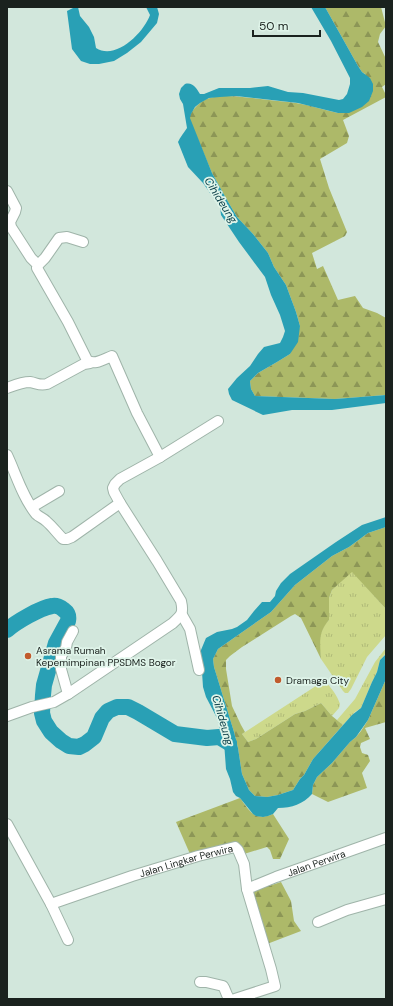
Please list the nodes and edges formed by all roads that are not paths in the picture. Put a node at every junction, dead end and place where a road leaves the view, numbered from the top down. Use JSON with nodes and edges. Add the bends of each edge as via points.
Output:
{"nodes":[{"id":1,"x":7,"y":191,"type":"edge"},
{"id":2,"x":83,"y":242,"type":"dead end"},
{"id":3,"x":38,"y":265,"type":"junction"},
{"id":4,"x":90,"y":362,"type":"junction"},
{"id":5,"x":7,"y":388,"type":"edge"},
{"id":6,"x":218,"y":421,"type":"dead end"},
{"id":7,"x":7,"y":455,"type":"edge"},
{"id":8,"x":160,"y":457,"type":"junction"},
{"id":9,"x":59,"y":491,"type":"dead end"},
{"id":10,"x":120,"y":503,"type":"junction"},
{"id":11,"x":32,"y":507,"type":"junction"},
{"id":12,"x":182,"y":615,"type":"junction"},
{"id":13,"x":73,"y":631,"type":"dead end"},
{"id":14,"x":199,"y":670,"type":"dead end"},
{"id":15,"x":68,"y":694,"type":"junction"},
{"id":16,"x":7,"y":716,"type":"edge"},
{"id":17,"x":7,"y":824,"type":"edge"},
{"id":18,"x":386,"y":838,"type":"edge"},
{"id":19,"x":247,"y":889,"type":"junction"},
{"id":20,"x":386,"y":899,"type":"edge"},
{"id":21,"x":51,"y":904,"type":"junction"},
{"id":22,"x":318,"y":922,"type":"dead end"},
{"id":23,"x":68,"y":940,"type":"dead end"},
{"id":24,"x":200,"y":982,"type":"dead end"},
{"id":25,"x":230,"y":999,"type":"edge"},
{"id":26,"x":235,"y":999,"type":"edge"}],
"edges":[{"from":1,"to":3,"type":"street","via":[[16,208],[10,222],[11,227]]},
{"from":2,"to":3,"type":"street","via":[[67,237],[60,238]]},
{"from":3,"to":4,"type":"street","via":[[37,268]]},
{"from":4,"to":5,"type":"street","via":[[47,384],[21,383]]},
{"from":4,"to":8,"type":"street","via":[[95,363],[112,356]]},
{"from":6,"to":8,"type":"street"},
{"from":7,"to":11,"type":"street","via":[[20,488]]},
{"from":8,"to":10,"type":"street","via":[[115,484],[114,492]]},
{"from":9,"to":11,"type":"street"},
{"from":10,"to":11,"type":"street","via":[[67,539],[61,537]]},
{"from":10,"to":12,"type":"street","via":[[181,601]]},
{"from":12,"to":14,"type":"street","via":[[190,629]]},
{"from":12,"to":15,"type":"street"},
{"from":13,"to":15,"type":"street","via":[[61,656],[61,669]]},
{"from":15,"to":16,"type":"street","via":[[54,702]]},
{"from":17,"to":21,"type":"street"},
{"from":18,"to":19,"type":"street","name":"Jalan Perwira"},
{"from":19,"to":21,"type":"street","name":"Jalan Lingkar Perwira","via":[[244,864],[235,847],[132,876]]},
{"from":19,"to":26,"type":"street","name":"Jalan Lingkar Perwira","via":[[275,986]]},
{"from":20,"to":22,"type":"street","via":[[347,910]]},
{"from":21,"to":23,"type":"street"},
{"from":24,"to":25,"type":"street","via":[[223,986]]}]}
